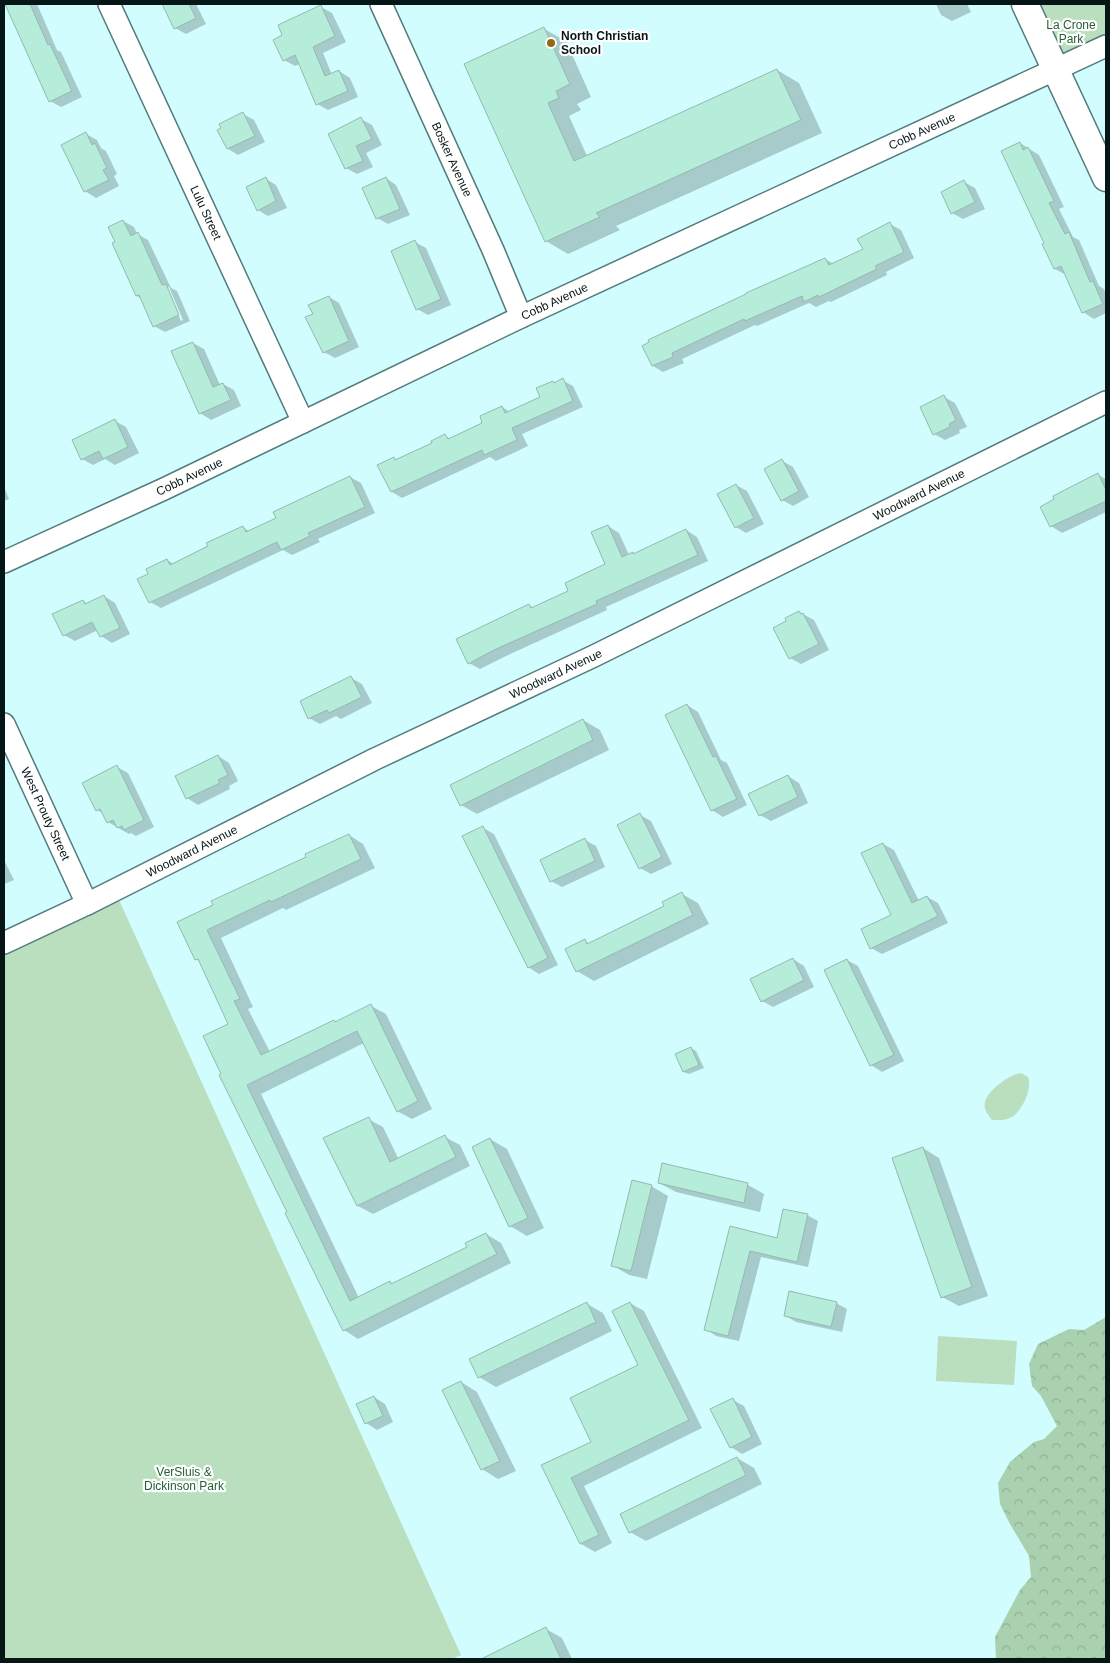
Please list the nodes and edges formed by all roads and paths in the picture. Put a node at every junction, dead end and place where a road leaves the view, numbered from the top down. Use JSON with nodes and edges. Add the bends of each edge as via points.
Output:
{"nodes":[{"id":1,"x":109,"y":4,"type":"edge"},
{"id":2,"x":380,"y":4,"type":"edge"},
{"id":3,"x":1025,"y":4,"type":"edge"},
{"id":4,"x":1106,"y":46,"type":"edge"},
{"id":5,"x":1057,"y":70,"type":"junction"},
{"id":6,"x":1106,"y":178,"type":"edge"},
{"id":7,"x":521,"y":317,"type":"junction"},
{"id":8,"x":1106,"y":402,"type":"edge"},
{"id":9,"x":303,"y":422,"type":"junction"},
{"id":10,"x":4,"y":562,"type":"edge"},
{"id":11,"x":4,"y":724,"type":"edge"},
{"id":12,"x":87,"y":904,"type":"junction"},
{"id":13,"x":4,"y":943,"type":"edge"}],
"edges":[{"from":1,"to":9,"type":"street","name":"Lulu Street"},
{"from":2,"to":7,"type":"street","name":"Bosker Avenue"},
{"from":3,"to":5,"type":"street"},
{"from":4,"to":5,"type":"street","name":"Cobb Avenue"},
{"from":5,"to":6,"type":"street"},
{"from":5,"to":7,"type":"street","name":"Cobb Avenue"},
{"from":7,"to":9,"type":"street","name":"Cobb Avenue"},
{"from":8,"to":12,"type":"street","name":"Woodward Avenue","via":[[594,656],[375,759]]},
{"from":9,"to":10,"type":"street","name":"Cobb Avenue"},
{"from":11,"to":12,"type":"street","name":"West Prouty Street"},
{"from":12,"to":13,"type":"street","name":"Woodward Avenue"}]}
